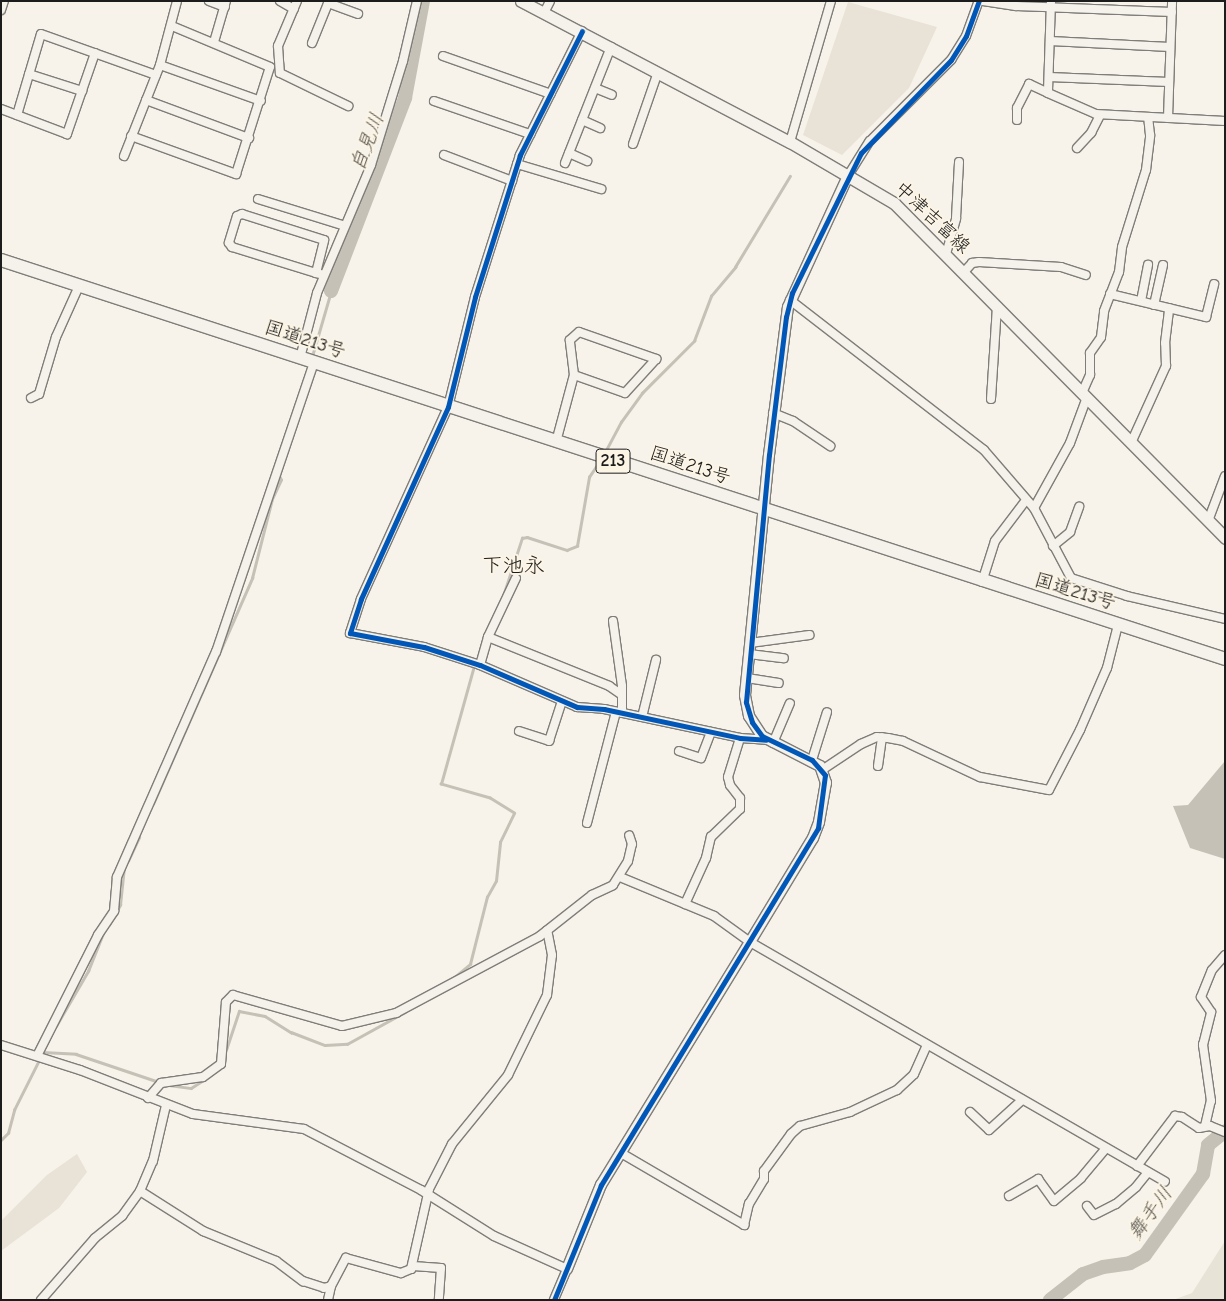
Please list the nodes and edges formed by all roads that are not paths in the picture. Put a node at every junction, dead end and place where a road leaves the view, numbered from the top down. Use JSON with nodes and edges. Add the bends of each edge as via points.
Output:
{"nodes":[{"id":1,"x":4,"y":1,"type":"edge"},
{"id":2,"x":177,"y":1,"type":"edge"},
{"id":3,"x":209,"y":1,"type":"edge"},
{"id":4,"x":280,"y":1,"type":"edge"},
{"id":5,"x":417,"y":1,"type":"edge"},
{"id":6,"x":521,"y":1,"type":"edge"},
{"id":7,"x":550,"y":1,"type":"edge"},
{"id":8,"x":831,"y":1,"type":"edge"},
{"id":9,"x":979,"y":1,"type":"edge"},
{"id":10,"x":983,"y":1,"type":"edge"},
{"id":11,"x":1172,"y":1,"type":"edge"},
{"id":12,"x":329,"y":2,"type":"edge"},
{"id":13,"x":225,"y":4,"type":"edge"},
{"id":14,"x":1051,"y":4,"type":"edge"},
{"id":15,"x":295,"y":5,"type":"edge"},
{"id":16,"x":1,"y":10,"type":"edge"},
{"id":17,"x":1172,"y":12,"type":"junction"},
{"id":18,"x":544,"y":13,"type":"junction"},
{"id":19,"x":358,"y":14,"type":"dead end"},
{"id":20,"x":172,"y":26,"type":"junction"},
{"id":21,"x":582,"y":32,"type":"junction"},
{"id":22,"x":1050,"y":41,"type":"junction"},
{"id":23,"x":214,"y":42,"type":"junction"},
{"id":24,"x":312,"y":43,"type":"dead end"},
{"id":25,"x":611,"y":47,"type":"junction"},
{"id":26,"x":1170,"y":47,"type":"junction"},
{"id":27,"x":96,"y":54,"type":"junction"},
{"id":28,"x":443,"y":56,"type":"dead end"},
{"id":29,"x":160,"y":65,"type":"junction"},
{"id":30,"x":658,"y":72,"type":"junction"},
{"id":31,"x":29,"y":74,"type":"junction"},
{"id":32,"x":156,"y":75,"type":"junction"},
{"id":33,"x":1049,"y":77,"type":"junction"},
{"id":34,"x":1169,"y":82,"type":"junction"},
{"id":35,"x":594,"y":88,"type":"junction"},
{"id":36,"x":82,"y":91,"type":"junction"},
{"id":37,"x":1048,"y":93,"type":"junction"},
{"id":38,"x":551,"y":94,"type":"junction"},
{"id":39,"x":612,"y":95,"type":"dead end"},
{"id":40,"x":146,"y":100,"type":"junction"},
{"id":41,"x":261,"y":101,"type":"junction"},
{"id":42,"x":434,"y":101,"type":"dead end"},
{"id":43,"x":348,"y":106,"type":"dead end"},
{"id":44,"x":1,"y":109,"type":"edge"},
{"id":45,"x":17,"y":115,"type":"junction"},
{"id":46,"x":1100,"y":115,"type":"junction"},
{"id":47,"x":1148,"y":117,"type":"junction"},
{"id":48,"x":1168,"y":118,"type":"junction"},
{"id":49,"x":582,"y":120,"type":"junction"},
{"id":50,"x":1017,"y":120,"type":"dead end"},
{"id":51,"x":1225,"y":121,"type":"edge"},
{"id":52,"x":600,"y":128,"type":"dead end"},
{"id":53,"x":530,"y":134,"type":"junction"},
{"id":54,"x":131,"y":136,"type":"junction"},
{"id":55,"x":249,"y":138,"type":"junction"},
{"id":56,"x":790,"y":142,"type":"junction"},
{"id":57,"x":633,"y":144,"type":"dead end"},
{"id":58,"x":1077,"y":148,"type":"dead end"},
{"id":59,"x":569,"y":153,"type":"junction"},
{"id":60,"x":444,"y":155,"type":"dead end"},
{"id":61,"x":124,"y":156,"type":"dead end"},
{"id":62,"x":587,"y":161,"type":"dead end"},
{"id":63,"x":959,"y":162,"type":"dead end"},
{"id":64,"x":565,"y":163,"type":"dead end"},
{"id":65,"x":517,"y":164,"type":"junction"},
{"id":66,"x":849,"y":174,"type":"junction"},
{"id":67,"x":512,"y":180,"type":"junction"},
{"id":68,"x":601,"y":189,"type":"dead end"},
{"id":69,"x":258,"y":199,"type":"dead end"},
{"id":70,"x":345,"y":226,"type":"junction"},
{"id":71,"x":946,"y":254,"type":"junction"},
{"id":72,"x":1,"y":260,"type":"edge"},
{"id":73,"x":1148,"y":265,"type":"dead end"},
{"id":74,"x":1163,"y":265,"type":"dead end"},
{"id":75,"x":964,"y":272,"type":"junction"},
{"id":76,"x":320,"y":274,"type":"junction"},
{"id":77,"x":1086,"y":275,"type":"dead end"},
{"id":78,"x":1214,"y":284,"type":"dead end"},
{"id":79,"x":79,"y":286,"type":"junction"},
{"id":80,"x":1110,"y":294,"type":"junction"},
{"id":81,"x":790,"y":300,"type":"junction"},
{"id":82,"x":1141,"y":301,"type":"junction"},
{"id":83,"x":1154,"y":305,"type":"junction"},
{"id":84,"x":997,"y":306,"type":"junction"},
{"id":85,"x":1169,"y":308,"type":"junction"},
{"id":86,"x":300,"y":358,"type":"junction"},
{"id":87,"x":314,"y":363,"type":"junction"},
{"id":88,"x":574,"y":375,"type":"junction"},
{"id":89,"x":1084,"y":395,"type":"junction"},
{"id":90,"x":31,"y":398,"type":"dead end"},
{"id":91,"x":990,"y":399,"type":"dead end"},
{"id":92,"x":448,"y":407,"type":"junction"},
{"id":93,"x":773,"y":413,"type":"junction"},
{"id":94,"x":556,"y":442,"type":"junction"},
{"id":95,"x":1131,"y":443,"type":"junction"},
{"id":96,"x":830,"y":446,"type":"dead end"},
{"id":97,"x":1225,"y":476,"type":"edge"},
{"id":98,"x":1026,"y":500,"type":"junction"},
{"id":99,"x":1079,"y":507,"type":"dead end"},
{"id":100,"x":1034,"y":508,"type":"junction"},
{"id":101,"x":763,"y":510,"type":"junction"},
{"id":102,"x":1208,"y":521,"type":"junction"},
{"id":103,"x":1225,"y":538,"type":"edge"},
{"id":104,"x":1052,"y":546,"type":"junction"},
{"id":105,"x":516,"y":578,"type":"dead end"},
{"id":106,"x":982,"y":582,"type":"junction"},
{"id":107,"x":1225,"y":619,"type":"edge"},
{"id":108,"x":613,"y":621,"type":"dead end"},
{"id":109,"x":1118,"y":625,"type":"junction"},
{"id":110,"x":809,"y":635,"type":"dead end"},
{"id":111,"x":488,"y":637,"type":"junction"},
{"id":112,"x":750,"y":643,"type":"junction"},
{"id":113,"x":749,"y":654,"type":"junction"},
{"id":114,"x":784,"y":658,"type":"dead end"},
{"id":115,"x":1225,"y":659,"type":"edge"},
{"id":116,"x":656,"y":660,"type":"dead end"},
{"id":117,"x":480,"y":665,"type":"junction"},
{"id":118,"x":747,"y":678,"type":"junction"},
{"id":119,"x":780,"y":682,"type":"dead end"},
{"id":120,"x":621,"y":694,"type":"junction"},
{"id":121,"x":562,"y":701,"type":"junction"},
{"id":122,"x":790,"y":703,"type":"dead end"},
{"id":123,"x":826,"y":712,"type":"dead end"},
{"id":124,"x":619,"y":713,"type":"junction"},
{"id":125,"x":642,"y":717,"type":"junction"},
{"id":126,"x":519,"y":731,"type":"dead end"},
{"id":127,"x":711,"y":732,"type":"junction"},
{"id":128,"x":740,"y":738,"type":"junction"},
{"id":129,"x":882,"y":738,"type":"junction"},
{"id":130,"x":770,"y":742,"type":"junction"},
{"id":131,"x":679,"y":751,"type":"dead end"},
{"id":132,"x":812,"y":760,"type":"junction"},
{"id":133,"x":878,"y":766,"type":"dead end"},
{"id":134,"x":822,"y":770,"type":"junction"},
{"id":135,"x":587,"y":824,"type":"dead end"},
{"id":136,"x":629,"y":835,"type":"dead end"},
{"id":137,"x":620,"y":877,"type":"junction"},
{"id":138,"x":685,"y":904,"type":"junction"},
{"id":139,"x":547,"y":930,"type":"junction"},
{"id":140,"x":750,"y":942,"type":"junction"},
{"id":141,"x":1222,"y":958,"type":"edge"},
{"id":142,"x":1225,"y":967,"type":"edge"},
{"id":143,"x":1,"y":1045,"type":"edge"},
{"id":144,"x":926,"y":1045,"type":"junction"},
{"id":145,"x":37,"y":1056,"type":"junction"},
{"id":146,"x":148,"y":1098,"type":"junction"},
{"id":147,"x":1022,"y":1100,"type":"junction"},
{"id":148,"x":166,"y":1105,"type":"junction"},
{"id":149,"x":970,"y":1112,"type":"dead end"},
{"id":150,"x":1205,"y":1126,"type":"junction"},
{"id":151,"x":1225,"y":1132,"type":"edge"},
{"id":152,"x":1106,"y":1148,"type":"junction"},
{"id":153,"x":621,"y":1153,"type":"junction"},
{"id":154,"x":1137,"y":1166,"type":"junction"},
{"id":155,"x":1148,"y":1172,"type":"junction"},
{"id":156,"x":1165,"y":1182,"type":"dead end"},
{"id":157,"x":140,"y":1191,"type":"junction"},
{"id":158,"x":427,"y":1193,"type":"junction"},
{"id":159,"x":1009,"y":1196,"type":"dead end"},
{"id":160,"x":1087,"y":1206,"type":"dead end"},
{"id":161,"x":413,"y":1266,"type":"junction"},
{"id":162,"x":566,"y":1269,"type":"junction"},
{"id":163,"x":331,"y":1286,"type":"junction"},
{"id":164,"x":41,"y":1300,"type":"edge"},
{"id":165,"x":328,"y":1300,"type":"edge"},
{"id":166,"x":439,"y":1300,"type":"edge"},
{"id":167,"x":554,"y":1300,"type":"edge"}],
"edges":[{"from":1,"to":16,"type":"street"},
{"from":2,"to":20,"type":"street"},
{"from":3,"to":13,"type":"street"},
{"from":4,"to":15,"type":"street"},
{"from":5,"to":70,"type":"street","via":[[403,61],[371,165]]},
{"from":6,"to":18,"type":"main road","name":"中津吉富線"},
{"from":7,"to":18,"type":"street"},
{"from":8,"to":56,"type":"street"},
{"from":9,"to":66,"type":"street","via":[[966,36],[951,60],[870,141]]},
{"from":10,"to":14,"type":"street","via":[[1016,6]]},
{"from":11,"to":17,"type":"street"},
{"from":12,"to":19,"type":"street"},
{"from":12,"to":24,"type":"street"},
{"from":13,"to":23,"type":"street"},
{"from":14,"to":17,"type":"street"},
{"from":14,"to":22,"type":"street"},
{"from":15,"to":43,"type":"street","via":[[278,46],[280,73]]},
{"from":17,"to":26,"type":"street"},
{"from":18,"to":21,"type":"main road","name":"中津吉富線"},
{"from":20,"to":23,"type":"street"},
{"from":20,"to":29,"type":"street"},
{"from":21,"to":25,"type":"main road","name":"中津吉富線"},
{"from":21,"to":38,"type":"street"},
{"from":22,"to":26,"type":"street"},
{"from":22,"to":33,"type":"street"},
{"from":23,"to":41,"type":"street","via":[[270,67]]},
{"from":25,"to":30,"type":"main road","name":"中津吉富線"},
{"from":25,"to":35,"type":"street"},
{"from":26,"to":34,"type":"street"},
{"from":27,"to":31,"type":"street","via":[[41,34]]},
{"from":27,"to":32,"type":"street"},
{"from":27,"to":36,"type":"street"},
{"from":28,"to":38,"type":"street"},
{"from":29,"to":32,"type":"street"},
{"from":29,"to":41,"type":"street"},
{"from":30,"to":56,"type":"main road","name":"中津吉富線"},
{"from":30,"to":57,"type":"street"},
{"from":31,"to":36,"type":"street"},
{"from":31,"to":45,"type":"street"},
{"from":32,"to":40,"type":"street"},
{"from":33,"to":34,"type":"street"},
{"from":33,"to":37,"type":"street"},
{"from":34,"to":48,"type":"street"},
{"from":35,"to":39,"type":"street"},
{"from":35,"to":49,"type":"street"},
{"from":36,"to":45,"type":"street","via":[[67,134]]},
{"from":37,"to":46,"type":"street"},
{"from":37,"to":50,"type":"street","via":[[1029,84],[1018,108]]},
{"from":38,"to":53,"type":"street"},
{"from":40,"to":54,"type":"street"},
{"from":40,"to":55,"type":"street"},
{"from":41,"to":55,"type":"street"},
{"from":42,"to":53,"type":"street"},
{"from":44,"to":45,"type":"street"},
{"from":46,"to":47,"type":"street"},
{"from":46,"to":58,"type":"street","via":[[1091,133]]},
{"from":47,"to":48,"type":"street"},
{"from":47,"to":80,"type":"street","via":[[1150,135],[1146,170]]},
{"from":48,"to":51,"type":"street"},
{"from":49,"to":52,"type":"street"},
{"from":49,"to":59,"type":"street"},
{"from":53,"to":65,"type":"street"},
{"from":54,"to":55,"type":"street","via":[[231,174],[236,174]]},
{"from":54,"to":61,"type":"street"},
{"from":56,"to":66,"type":"main road","name":"中津吉富線"},
{"from":59,"to":62,"type":"street"},
{"from":59,"to":64,"type":"street"},
{"from":60,"to":67,"type":"street"},
{"from":63,"to":71,"type":"street","via":[[956,218]]},
{"from":65,"to":67,"type":"street"},
{"from":65,"to":68,"type":"street"},
{"from":66,"to":71,"type":"main road","name":"中津吉富線","via":[[894,203]]},
{"from":66,"to":81,"type":"street"},
{"from":67,"to":92,"type":"street","via":[[475,297]]},
{"from":69,"to":70,"type":"street"},
{"from":70,"to":76,"type":"street"},
{"from":71,"to":75,"type":"main road","name":"中津吉富線"},
{"from":72,"to":79,"type":"highway","name":"国道213号","number":"213"},
{"from":73,"to":82,"type":"street"},
{"from":74,"to":83,"type":"street"},
{"from":75,"to":77,"type":"street","via":[[972,263],[979,262],[1061,267]]},
{"from":75,"to":84,"type":"main road","name":"中津吉富線"},
{"from":76,"to":76,"type":"street","via":[[232,247],[229,243],[237,216],[242,214],[324,240]]},
{"from":76,"to":86,"type":"street"},
{"from":78,"to":85,"type":"street","via":[[1206,317]]},
{"from":79,"to":86,"type":"highway","name":"国道213号","number":"213"},
{"from":79,"to":90,"type":"street","via":[[56,337],[39,394]]},
{"from":80,"to":82,"type":"street"},
{"from":80,"to":89,"type":"street","via":[[1102,316],[1101,336],[1090,353],[1090,375]]},
{"from":81,"to":93,"type":"street"},
{"from":81,"to":98,"type":"street","via":[[979,446]]},
{"from":82,"to":83,"type":"street"},
{"from":83,"to":85,"type":"street"},
{"from":84,"to":89,"type":"main road","name":"中津吉富線"},
{"from":84,"to":91,"type":"street"},
{"from":85,"to":95,"type":"street","via":[[1164,343],[1166,366]]},
{"from":86,"to":87,"type":"highway","name":"国道213号","number":"213"},
{"from":87,"to":92,"type":"highway","name":"国道213号","number":"213"},
{"from":87,"to":145,"type":"street","via":[[216,652],[117,877],[114,911],[98,935]]},
{"from":88,"to":88,"type":"street","via":[[570,340],[579,332],[656,359],[625,393]]},
{"from":88,"to":94,"type":"street"},
{"from":89,"to":95,"type":"main road","name":"中津吉富線"},
{"from":89,"to":100,"type":"street","via":[[1070,443]]},
{"from":92,"to":94,"type":"highway","name":"国道213号","number":"213"},
{"from":92,"to":117,"type":"street","via":[[361,599],[350,633],[424,647]]},
{"from":93,"to":96,"type":"street","via":[[793,421]]},
{"from":93,"to":101,"type":"street"},
{"from":94,"to":101,"type":"highway","name":"国道213号","number":"213"},
{"from":95,"to":102,"type":"main road","name":"中津吉富線"},
{"from":97,"to":102,"type":"street"},
{"from":98,"to":100,"type":"street"},
{"from":98,"to":106,"type":"street","via":[[995,541]]},
{"from":99,"to":104,"type":"street","via":[[1070,532]]},
{"from":100,"to":104,"type":"street"},
{"from":101,"to":106,"type":"highway","name":"国道213号","number":"213"},
{"from":101,"to":112,"type":"street"},
{"from":102,"to":103,"type":"main road","name":"中津吉富線"},
{"from":104,"to":107,"type":"street","via":[[1075,581]]},
{"from":105,"to":111,"type":"street"},
{"from":106,"to":109,"type":"highway","name":"国道213号","number":"213"},
{"from":108,"to":120,"type":"street"},
{"from":109,"to":115,"type":"highway","name":"国道213号","number":"213"},
{"from":109,"to":129,"type":"street","via":[[1107,668],[1080,730],[1048,790],[980,777],[903,740]]},
{"from":110,"to":112,"type":"street"},
{"from":111,"to":117,"type":"street"},
{"from":111,"to":120,"type":"street","via":[[610,686]]},
{"from":112,"to":113,"type":"street"},
{"from":113,"to":114,"type":"street"},
{"from":113,"to":118,"type":"street"},
{"from":116,"to":125,"type":"street"},
{"from":117,"to":121,"type":"street"},
{"from":118,"to":119,"type":"street"},
{"from":118,"to":130,"type":"street","via":[[749,716]]},
{"from":120,"to":124,"type":"street"},
{"from":121,"to":124,"type":"street","via":[[577,707]]},
{"from":121,"to":126,"type":"street","via":[[548,741]]},
{"from":122,"to":130,"type":"street"},
{"from":123,"to":132,"type":"street"},
{"from":124,"to":125,"type":"street"},
{"from":124,"to":135,"type":"street"},
{"from":125,"to":127,"type":"street"},
{"from":127,"to":128,"type":"street"},
{"from":127,"to":131,"type":"street","via":[[701,758]]},
{"from":128,"to":130,"type":"street"},
{"from":128,"to":138,"type":"street","via":[[728,777],[740,798],[740,809],[711,837],[706,858]]},
{"from":129,"to":133,"type":"street"},
{"from":129,"to":134,"type":"street","via":[[861,744]]},
{"from":130,"to":132,"type":"street"},
{"from":132,"to":134,"type":"street"},
{"from":134,"to":140,"type":"street","via":[[826,783],[818,828]]},
{"from":136,"to":137,"type":"street","via":[[630,852]]},
{"from":137,"to":138,"type":"street"},
{"from":137,"to":139,"type":"street","via":[[613,885],[566,912]]},
{"from":138,"to":140,"type":"street","via":[[714,916]]},
{"from":139,"to":146,"type":"street","via":[[405,1009],[348,1026],[233,996],[226,1002],[222,1057],[216,1069],[203,1077],[161,1083]]},
{"from":139,"to":158,"type":"street","via":[[552,955],[547,996],[508,1075],[452,1144]]},
{"from":140,"to":144,"type":"street"},
{"from":140,"to":153,"type":"street"},
{"from":141,"to":142,"type":"street"},
{"from":141,"to":150,"type":"street","via":[[1201,997],[1211,1012],[1203,1045],[1211,1101]]},
{"from":143,"to":145,"type":"street"},
{"from":144,"to":147,"type":"street"},
{"from":144,"to":153,"type":"street","via":[[914,1074],[897,1090],[850,1112],[800,1126],[764,1171],[764,1179],[749,1204],[744,1225]]},
{"from":145,"to":146,"type":"street"},
{"from":146,"to":148,"type":"street"},
{"from":147,"to":149,"type":"street","via":[[989,1130]]},
{"from":147,"to":152,"type":"street"},
{"from":148,"to":157,"type":"street","via":[[154,1161]]},
{"from":148,"to":158,"type":"street","via":[[193,1114],[304,1130]]},
{"from":150,"to":151,"type":"street"},
{"from":150,"to":154,"type":"street","via":[[1196,1127],[1182,1117],[1172,1118]]},
{"from":152,"to":154,"type":"street"},
{"from":152,"to":159,"type":"street","via":[[1082,1178],[1054,1201],[1038,1179]]},
{"from":153,"to":162,"type":"street","via":[[592,1202]]},
{"from":154,"to":155,"type":"street"},
{"from":155,"to":156,"type":"street"},
{"from":155,"to":160,"type":"street","via":[[1136,1188],[1116,1204],[1094,1215]]},
{"from":157,"to":163,"type":"street","via":[[203,1231],[276,1261],[303,1281],[324,1288]]},
{"from":157,"to":164,"type":"street","via":[[122,1216],[95,1238]]},
{"from":158,"to":161,"type":"street"},
{"from":158,"to":162,"type":"street","via":[[494,1236]]},
{"from":161,"to":163,"type":"street","via":[[409,1272],[401,1273],[346,1258]]},
{"from":161,"to":166,"type":"street","via":[[441,1268]]},
{"from":162,"to":167,"type":"street"},
{"from":163,"to":165,"type":"street"}]}
